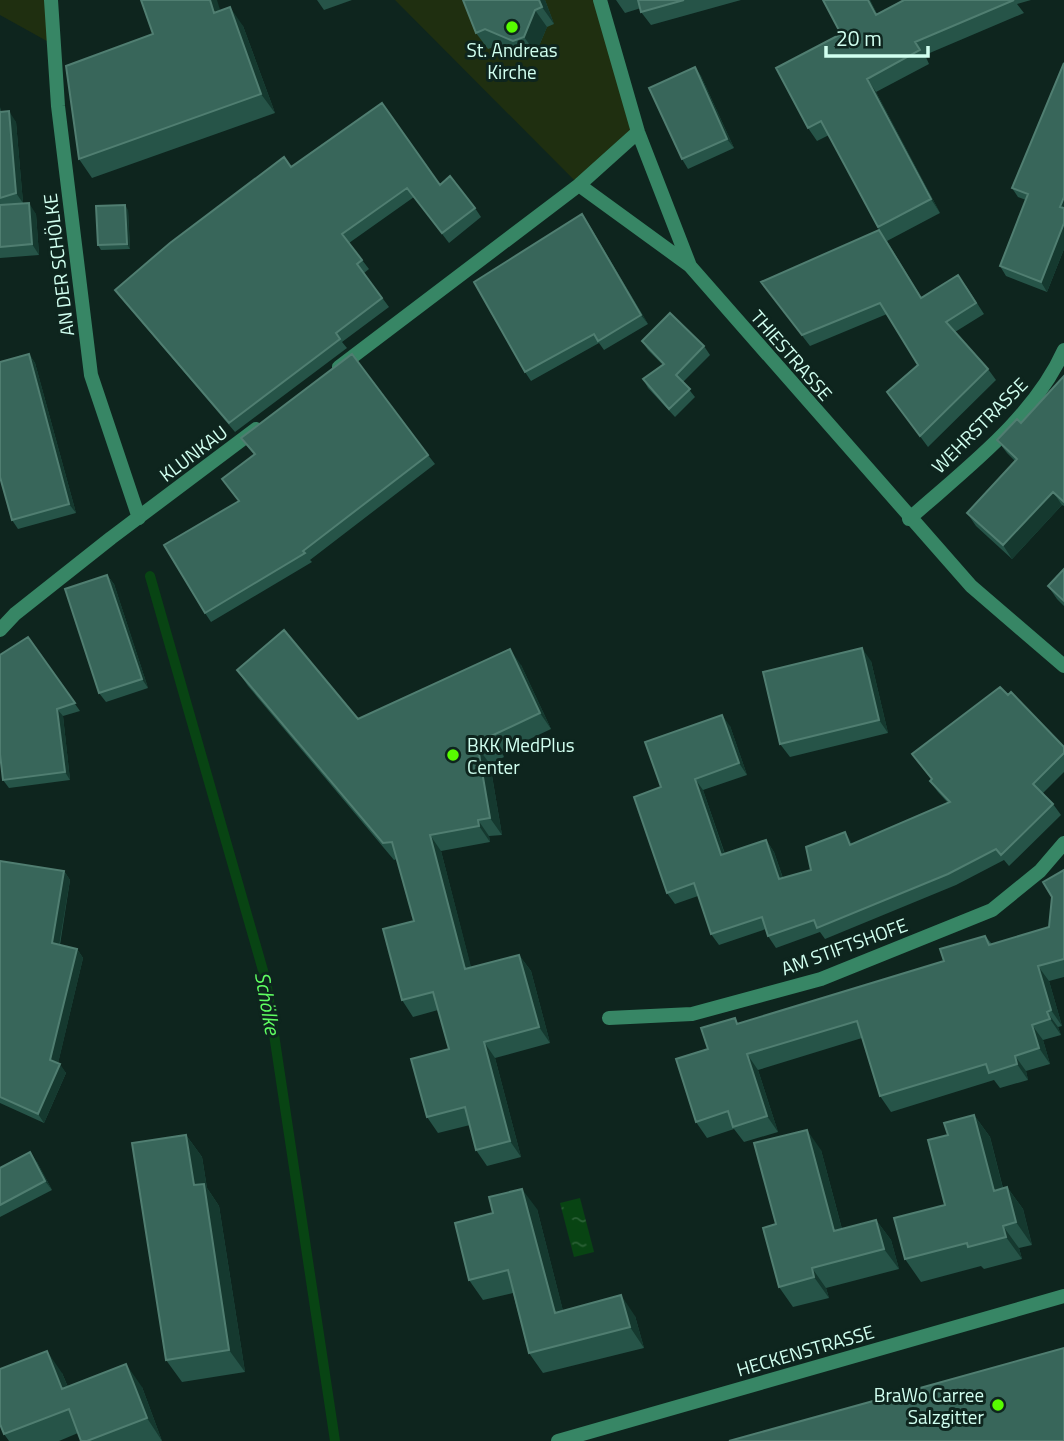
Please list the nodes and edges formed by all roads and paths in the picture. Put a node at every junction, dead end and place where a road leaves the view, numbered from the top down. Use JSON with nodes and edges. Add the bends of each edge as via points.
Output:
{"nodes":[{"id":1,"x":51,"y":0,"type":"edge"},
{"id":2,"x":600,"y":0,"type":"edge"},
{"id":3,"x":638,"y":132,"type":"junction"},
{"id":4,"x":579,"y":185,"type":"junction"},
{"id":5,"x":690,"y":266,"type":"junction"},
{"id":6,"x":1064,"y":349,"type":"edge"},
{"id":7,"x":326,"y":376,"type":"edge"},
{"id":8,"x":271,"y":418,"type":"edge"},
{"id":9,"x":139,"y":518,"type":"junction"},
{"id":10,"x":909,"y":519,"type":"junction"},
{"id":11,"x":0,"y":630,"type":"edge"},
{"id":12,"x":1064,"y":666,"type":"edge"},
{"id":13,"x":1064,"y":843,"type":"edge"},
{"id":14,"x":609,"y":1018,"type":"dead end"},
{"id":15,"x":1064,"y":1296,"type":"edge"},
{"id":16,"x":558,"y":1441,"type":"edge"}],
"edges":[{"from":1,"to":9,"type":"street","name":"AN DER SCHÖLKE","via":[[58,106],[91,375]]},
{"from":2,"to":3,"type":"street","name":"THIESTRASSE"},
{"from":3,"to":4,"type":"street"},
{"from":3,"to":5,"type":"street","name":"THIESTRASSE"},
{"from":4,"to":5,"type":"street"},
{"from":4,"to":7,"type":"street"},
{"from":5,"to":10,"type":"street","name":"THIESTRASSE"},
{"from":6,"to":10,"type":"street","name":"WEHRSTRASSE","via":[[1051,380],[1024,413]]},
{"from":8,"to":9,"type":"street","name":"KLUNKAU"},
{"from":9,"to":11,"type":"street","name":"KLUNKAU"},
{"from":10,"to":12,"type":"street","name":"THIESTRASSE","via":[[971,586]]},
{"from":13,"to":14,"type":"street","name":"AM STIFTSHOFE","via":[[1040,871],[992,910],[821,979],[692,1014]]},
{"from":15,"to":16,"type":"street","name":"HECKENSTRASSE"}]}
